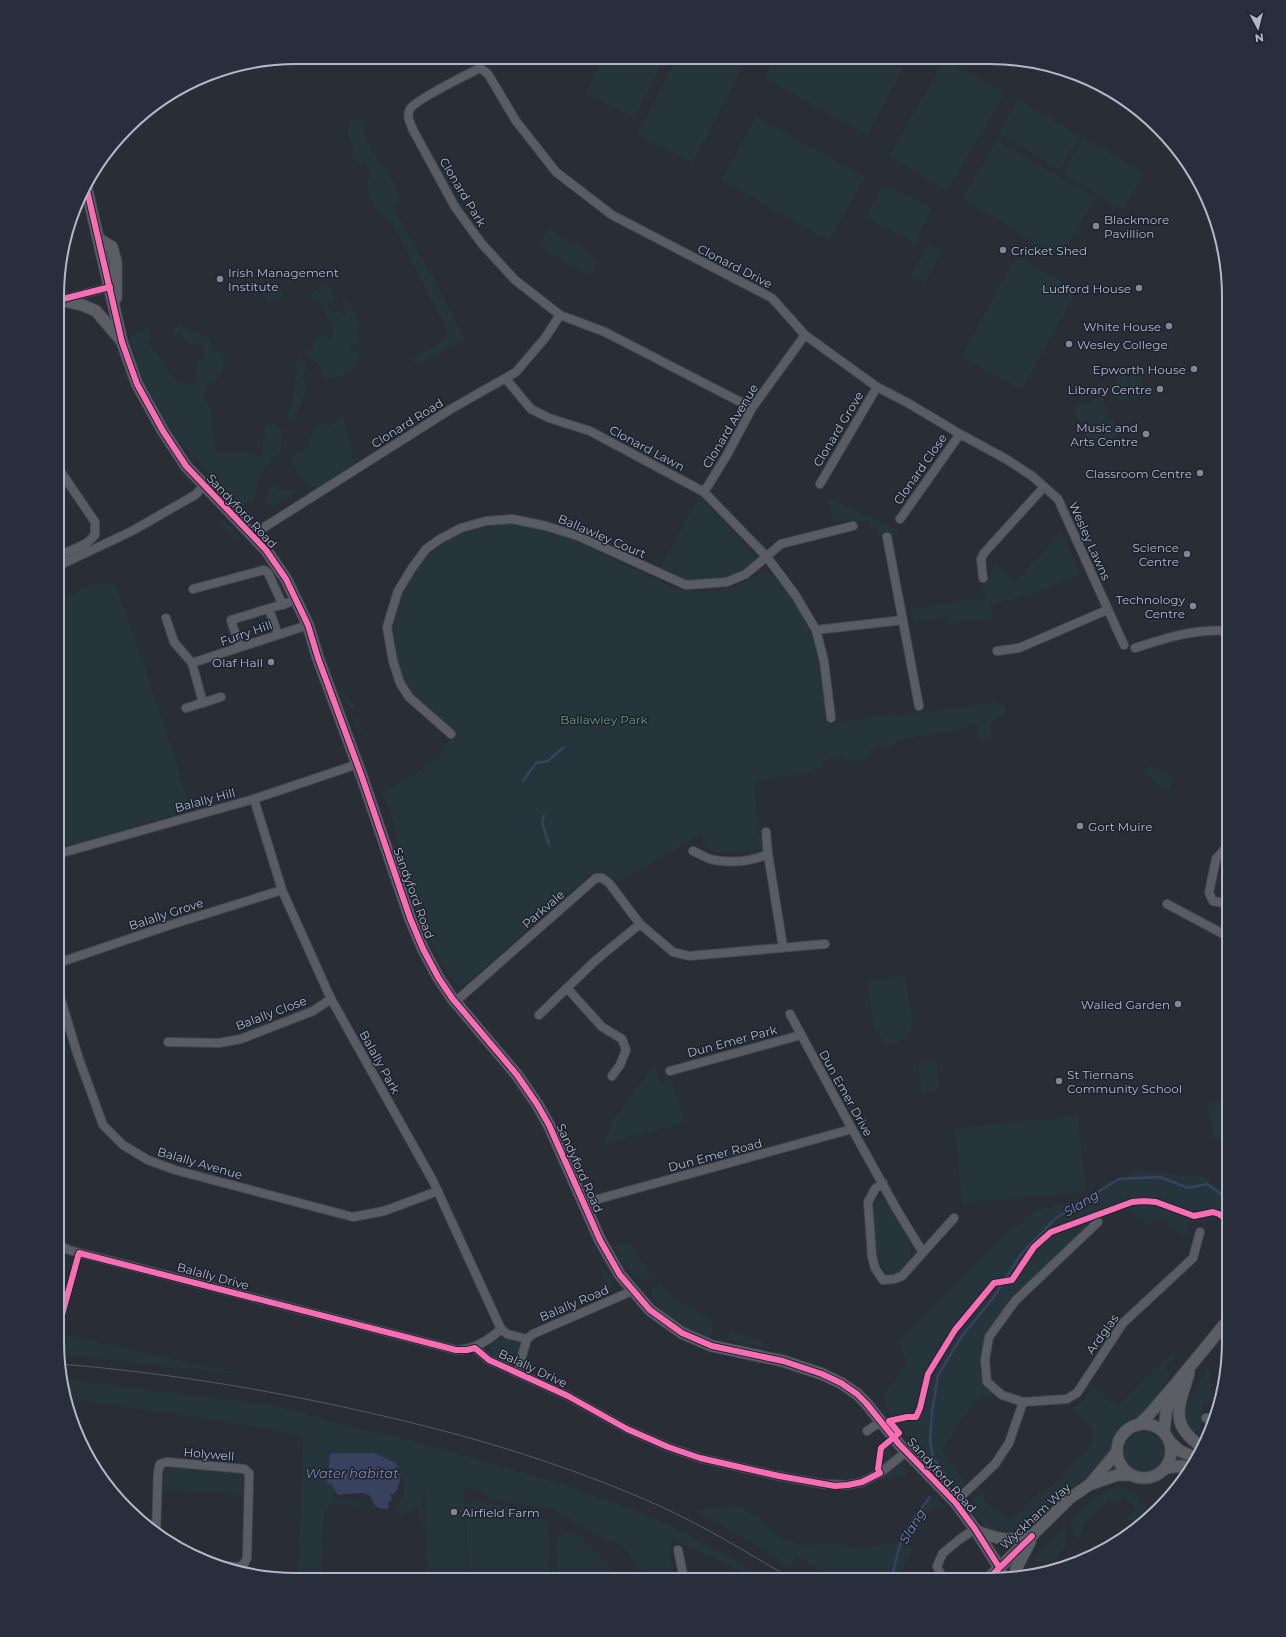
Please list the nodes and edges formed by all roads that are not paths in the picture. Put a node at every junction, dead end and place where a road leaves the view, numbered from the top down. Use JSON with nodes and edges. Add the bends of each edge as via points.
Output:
{"nodes":[{"id":1,"x":480,"y":68,"type":"joint"},
{"id":2,"x":88,"y":193,"type":"edge"},
{"id":3,"x":99,"y":239,"type":"junction"},
{"id":4,"x":110,"y":287,"type":"junction"},
{"id":5,"x":64,"y":299,"type":"edge"},
{"id":6,"x":64,"y":301,"type":"edge"},
{"id":7,"x":115,"y":309,"type":"junction"},
{"id":8,"x":560,"y":315,"type":"junction"},
{"id":9,"x":805,"y":335,"type":"junction"},
{"id":10,"x":121,"y":341,"type":"junction"},
{"id":11,"x":506,"y":378,"type":"junction"},
{"id":12,"x":877,"y":387,"type":"junction"},
{"id":13,"x":752,"y":408,"type":"junction"},
{"id":14,"x":960,"y":434,"type":"junction"},
{"id":15,"x":1006,"y":459,"type":"joint"},
{"id":16,"x":64,"y":476,"type":"edge"},
{"id":17,"x":820,"y":484,"type":"dead end"},
{"id":18,"x":204,"y":486,"type":"junction"},
{"id":19,"x":1044,"y":487,"type":"junction"},
{"id":20,"x":704,"y":492,"type":"junction"},
{"id":21,"x":900,"y":518,"type":"dead end"},
{"id":22,"x":853,"y":526,"type":"dead end"},
{"id":23,"x":252,"y":535,"type":"junction"},
{"id":24,"x":886,"y":537,"type":"dead end"},
{"id":25,"x":64,"y":554,"type":"edge"},
{"id":26,"x":767,"y":557,"type":"junction"},
{"id":27,"x":64,"y":563,"type":"edge"},
{"id":28,"x":983,"y":578,"type":"dead end"},
{"id":29,"x":193,"y":590,"type":"dead end"},
{"id":30,"x":297,"y":600,"type":"junction"},
{"id":31,"x":283,"y":605,"type":"junction"},
{"id":32,"x":269,"y":609,"type":"junction"},
{"id":33,"x":1107,"y":610,"type":"junction"},
{"id":34,"x":166,"y":618,"type":"dead end"},
{"id":35,"x":903,"y":620,"type":"junction"},
{"id":36,"x":308,"y":625,"type":"junction"},
{"id":37,"x":276,"y":629,"type":"dead end"},
{"id":38,"x":816,"y":630,"type":"junction"},
{"id":39,"x":1222,"y":630,"type":"edge"},
{"id":40,"x":238,"y":642,"type":"dead end"},
{"id":41,"x":1124,"y":645,"type":"dead end"},
{"id":42,"x":1134,"y":648,"type":"dead end"},
{"id":43,"x":997,"y":651,"type":"dead end"},
{"id":44,"x":192,"y":663,"type":"junction"},
{"id":45,"x":221,"y":697,"type":"dead end"},
{"id":46,"x":203,"y":703,"type":"junction"},
{"id":47,"x":919,"y":706,"type":"dead end"},
{"id":48,"x":186,"y":708,"type":"dead end"},
{"id":49,"x":831,"y":718,"type":"dead end"},
{"id":50,"x":451,"y":734,"type":"dead end"},
{"id":51,"x":358,"y":764,"type":"junction"},
{"id":52,"x":254,"y":800,"type":"junction"},
{"id":53,"x":766,"y":832,"type":"dead end"},
{"id":54,"x":693,"y":851,"type":"dead end"},
{"id":55,"x":64,"y":852,"type":"edge"},
{"id":56,"x":1222,"y":852,"type":"edge"},
{"id":57,"x":768,"y":854,"type":"junction"},
{"id":58,"x":282,"y":890,"type":"junction"},
{"id":59,"x":1222,"y":903,"type":"edge"},
{"id":60,"x":1167,"y":904,"type":"dead end"},
{"id":61,"x":640,"y":924,"type":"junction"},
{"id":62,"x":1222,"y":933,"type":"edge"},
{"id":63,"x":825,"y":944,"type":"dead end"},
{"id":64,"x":783,"y":947,"type":"junction"},
{"id":65,"x":64,"y":961,"type":"edge"},
{"id":66,"x":567,"y":988,"type":"junction"},
{"id":67,"x":331,"y":999,"type":"junction"},
{"id":68,"x":455,"y":1002,"type":"junction"},
{"id":69,"x":64,"y":1010,"type":"edge"},
{"id":70,"x":790,"y":1014,"type":"dead end"},
{"id":71,"x":539,"y":1015,"type":"dead end"},
{"id":72,"x":801,"y":1035,"type":"junction"},
{"id":73,"x":168,"y":1042,"type":"dead end"},
{"id":74,"x":670,"y":1071,"type":"dead end"},
{"id":75,"x":612,"y":1076,"type":"dead end"},
{"id":76,"x":852,"y":1129,"type":"junction"},
{"id":77,"x":882,"y":1183,"type":"junction"},
{"id":78,"x":438,"y":1191,"type":"junction"},
{"id":79,"x":584,"y":1203,"type":"junction"},
{"id":80,"x":954,"y":1218,"type":"dead end"},
{"id":81,"x":1098,"y":1222,"type":"dead end"},
{"id":82,"x":1200,"y":1232,"type":"dead end"},
{"id":83,"x":64,"y":1248,"type":"edge"},
{"id":84,"x":922,"y":1251,"type":"junction"},
{"id":85,"x":632,"y":1291,"type":"junction"},
{"id":86,"x":1222,"y":1326,"type":"edge"},
{"id":87,"x":501,"y":1329,"type":"junction"},
{"id":88,"x":527,"y":1339,"type":"junction"},
{"id":89,"x":475,"y":1348,"type":"junction"},
{"id":90,"x":1192,"y":1362,"type":"junction"},
{"id":91,"x":517,"y":1373,"type":"junction"},
{"id":92,"x":1178,"y":1382,"type":"junction"},
{"id":93,"x":1023,"y":1402,"type":"junction"},
{"id":94,"x":1206,"y":1418,"type":"dead end"},
{"id":95,"x":1209,"y":1418,"type":"edge"},
{"id":96,"x":880,"y":1422,"type":"junction"},
{"id":97,"x":1138,"y":1425,"type":"junction"},
{"id":98,"x":867,"y":1431,"type":"dead end"},
{"id":99,"x":1167,"y":1437,"type":"junction"},
{"id":100,"x":1198,"y":1444,"type":"edge"},
{"id":101,"x":906,"y":1452,"type":"junction"},
{"id":102,"x":1116,"y":1453,"type":"junction"},
{"id":103,"x":1192,"y":1456,"type":"edge"},
{"id":104,"x":1185,"y":1467,"type":"edge"},
{"id":105,"x":1166,"y":1468,"type":"junction"},
{"id":106,"x":1129,"y":1475,"type":"junction"},
{"id":107,"x":1089,"y":1485,"type":"junction"},
{"id":108,"x":955,"y":1502,"type":"junction"},
{"id":109,"x":156,"y":1526,"type":"edge"},
{"id":110,"x":976,"y":1530,"type":"junction"},
{"id":111,"x":1032,"y":1536,"type":"junction"},
{"id":112,"x":678,"y":1550,"type":"dead end"},
{"id":113,"x":240,"y":1566,"type":"edge"},
{"id":114,"x":999,"y":1567,"type":"junction"},
{"id":115,"x":1016,"y":1572,"type":"edge"},
{"id":116,"x":683,"y":1573,"type":"edge"},
{"id":117,"x":940,"y":1573,"type":"edge"},
{"id":118,"x":994,"y":1573,"type":"edge"},
{"id":119,"x":1004,"y":1573,"type":"edge"}],
"edges":[{"from":1,"to":8,"type":"street","name":"Clonard Park","via":[[423,98],[410,108],[408,118],[455,207],[482,244],[514,279]]},
{"from":1,"to":9,"type":"street","name":"Clonard Drive","via":[[488,74],[516,121],[559,175],[614,217],[772,298]]},
{"from":2,"to":3,"type":"main road","name":"Sandyford Road"},
{"from":3,"to":4,"type":"main road","name":"Sandyford Road"},
{"from":3,"to":7,"type":"main road","name":"Sandyford Road","via":[[112,247],[116,262]]},
{"from":4,"to":5,"type":"street"},
{"from":4,"to":7,"type":"main road","name":"Sandyford Road"},
{"from":6,"to":10,"type":"main road","via":[[96,311]]},
{"from":7,"to":10,"type":"main road","name":"Sandyford Road"},
{"from":8,"to":11,"type":"street","name":"Clonard Road","via":[[545,338],[516,372]]},
{"from":8,"to":13,"type":"street","name":"Clonard Park","via":[[605,332]]},
{"from":9,"to":12,"type":"street","name":"Clonard Drive"},
{"from":9,"to":13,"type":"street","name":"Clonard Avenue"},
{"from":10,"to":18,"type":"main road","name":"Sandyford Road","via":[[137,384],[162,431],[186,466]]},
{"from":11,"to":20,"type":"street","name":"Clonard Lawn","via":[[531,409],[549,418],[590,431]]},
{"from":11,"to":23,"type":"street","name":"Clonard Road","via":[[451,409]]},
{"from":12,"to":14,"type":"street","name":"Clonard Drive"},
{"from":12,"to":17,"type":"street","name":"Clonard Grove"},
{"from":13,"to":20,"type":"street","name":"Clonard Avenue"},
{"from":14,"to":15,"type":"street","name":"Clonard Drive"},
{"from":14,"to":21,"type":"street","name":"Clonard Close"},
{"from":15,"to":19,"type":"street","name":"Wesley Lawns","via":[[1030,474]]},
{"from":16,"to":25,"type":"street","via":[[94,522],[95,535],[87,544]]},
{"from":18,"to":23,"type":"main road","name":"Sandyford Road"},
{"from":18,"to":27,"type":"street","via":[[195,495],[132,531]]},
{"from":19,"to":28,"type":"street","via":[[984,553]]},
{"from":19,"to":33,"type":"street","name":"Wesley Lawns","via":[[1058,499]]},
{"from":20,"to":26,"type":"street","name":"Clonard Lawn"},
{"from":22,"to":26,"type":"street","name":"Ballawley Court","via":[[781,544]]},
{"from":23,"to":30,"type":"main road","name":"Sandyford Road","via":[[286,579]]},
{"from":24,"to":35,"type":"street"},
{"from":26,"to":38,"type":"street","name":"Clonard Lawn","via":[[796,596]]},
{"from":26,"to":50,"type":"street","name":"Ballawley Court","via":[[746,574],[727,582],[686,585],[578,536],[512,519],[486,521],[461,528],[440,539],[426,549],[398,591],[387,627],[393,662],[400,683],[409,697]]},
{"from":29,"to":31,"type":"street","via":[[264,570],[268,573]]},
{"from":30,"to":31,"type":"street"},
{"from":30,"to":36,"type":"main road","name":"Sandyford Road"},
{"from":31,"to":32,"type":"street"},
{"from":32,"to":37,"type":"street"},
{"from":32,"to":40,"type":"street","via":[[231,620]]},
{"from":33,"to":41,"type":"street","name":"Wesley Lawns"},
{"from":33,"to":43,"type":"street","via":[[1019,648]]},
{"from":34,"to":44,"type":"street","via":[[174,642]]},
{"from":35,"to":38,"type":"street"},
{"from":35,"to":47,"type":"street"},
{"from":36,"to":44,"type":"street","name":"Furry Hill"},
{"from":36,"to":51,"type":"main road","name":"Sandyford Road"},
{"from":38,"to":49,"type":"street","name":"Clonard Lawn","via":[[824,661]]},
{"from":39,"to":42,"type":"street","via":[[1186,633]]},
{"from":44,"to":46,"type":"street"},
{"from":45,"to":46,"type":"street"},
{"from":46,"to":48,"type":"street"},
{"from":51,"to":52,"type":"street","name":"Balally Hill"},
{"from":51,"to":68,"type":"main road","name":"Sandyford Road","via":[[415,932],[438,977]]},
{"from":52,"to":55,"type":"street","name":"Balally Hill"},
{"from":52,"to":58,"type":"street","name":"Balally Park"},
{"from":53,"to":57,"type":"street"},
{"from":54,"to":57,"type":"street","via":[[713,860],[738,862]]},
{"from":56,"to":59,"type":"street","via":[[1216,859],[1209,893],[1213,901]]},
{"from":57,"to":64,"type":"street"},
{"from":58,"to":65,"type":"street","name":"Balally Grove"},
{"from":58,"to":67,"type":"street","name":"Balally Park"},
{"from":60,"to":62,"type":"street"},
{"from":61,"to":64,"type":"street","name":"Parkvale","via":[[673,952],[689,956]]},
{"from":61,"to":66,"type":"street"},
{"from":61,"to":68,"type":"street","name":"Parkvale","via":[[609,883],[602,878],[596,878]]},
{"from":63,"to":64,"type":"street","name":"Parkvale"},
{"from":66,"to":71,"type":"street"},
{"from":66,"to":75,"type":"street","via":[[602,1027],[622,1040],[626,1050]]},
{"from":67,"to":73,"type":"street","name":"Balally Close","via":[[313,1011],[241,1039],[219,1043]]},
{"from":67,"to":78,"type":"street","name":"Balally Park"},
{"from":68,"to":79,"type":"main road","name":"Sandyford Road","via":[[517,1075],[537,1104]]},
{"from":69,"to":78,"type":"street","name":"Balally Avenue","via":[[103,1125],[123,1145],[148,1160],[175,1170],[353,1217],[384,1211]]},
{"from":70,"to":72,"type":"street","name":"Dun Emer Drive"},
{"from":72,"to":74,"type":"street","name":"Dun Emer Park"},
{"from":72,"to":76,"type":"street","name":"Dun Emer Drive"},
{"from":76,"to":77,"type":"street","name":"Dun Emer Drive"},
{"from":76,"to":79,"type":"street","name":"Dun Emer Road"},
{"from":77,"to":84,"type":"street","name":"Dun Emer Drive"},
{"from":77,"to":84,"type":"street","via":[[875,1189],[868,1202],[872,1256],[878,1274],[883,1280],[902,1276]]},
{"from":78,"to":87,"type":"street","name":"Balally Park"},
{"from":79,"to":85,"type":"main road","name":"Sandyford Road","via":[[610,1260]]},
{"from":80,"to":84,"type":"street"},
{"from":81,"to":93,"type":"street","name":"Ardglas","via":[[1015,1301],[989,1337],[985,1360],[987,1382],[1002,1395]]},
{"from":82,"to":93,"type":"street","name":"Ardglas","via":[[1193,1258],[1123,1323],[1077,1393],[1067,1400]]},
{"from":83,"to":89,"type":"street","name":"Balally Drive","via":[[372,1330],[456,1350]]},
{"from":85,"to":88,"type":"street","name":"Balally Road","via":[[560,1321]]},
{"from":85,"to":96,"type":"main road","name":"Sandyford Road","via":[[663,1320],[697,1340],[712,1346],[783,1362],[841,1383],[861,1398]]},
{"from":86,"to":90,"type":"main road"},
{"from":87,"to":88,"type":"street","via":[[507,1334]]},
{"from":87,"to":89,"type":"street"},
{"from":88,"to":91,"type":"street"},
{"from":89,"to":91,"type":"street","name":"Balally Drive","via":[[489,1360]]},
{"from":90,"to":92,"type":"main road"},
{"from":90,"to":100,"type":"main road","via":[[1179,1415],[1183,1431]]},
{"from":91,"to":101,"type":"street","name":"Balally Drive","via":[[668,1447],[700,1458],[779,1476],[822,1484],[848,1485],[862,1482],[880,1473]]},
{"from":92,"to":97,"type":"main road"},
{"from":92,"to":99,"type":"main road","via":[[1166,1412]]},
{"from":93,"to":108,"type":"street","via":[[1009,1443],[995,1464]]},
{"from":94,"to":95,"type":"street"},
{"from":96,"to":98,"type":"street"},
{"from":96,"to":101,"type":"main road","name":"Sandyford Road"},
{"from":97,"to":99,"type":"main road","via":[[1155,1426]]},
{"from":97,"to":102,"type":"main road","via":[[1124,1433],[1119,1440]]},
{"from":99,"to":103,"type":"main road","via":[[1180,1450]]},
{"from":99,"to":105,"type":"main road","via":[[1171,1453]]},
{"from":101,"to":108,"type":"main road","name":"Sandyford Road"},
{"from":102,"to":106,"type":"main road","via":[[1120,1466]]},
{"from":102,"to":107,"type":"main road","name":"Wyckham Way"},
{"from":104,"to":105,"type":"main road"},
{"from":105,"to":106,"type":"main road","via":[[1160,1474],[1149,1478],[1140,1479]]},
{"from":106,"to":107,"type":"main road","name":"Wyckham Way","via":[[1117,1475]]},
{"from":107,"to":111,"type":"main road","name":"Wyckham Way","via":[[1070,1498]]},
{"from":108,"to":110,"type":"main road","name":"Sandyford Road"},
{"from":109,"to":113,"type":"street","name":"Holywell","via":[[160,1464],[167,1462],[244,1469],[249,1472],[247,1558]]},
{"from":110,"to":111,"type":"main road","via":[[1009,1540]]},
{"from":110,"to":114,"type":"main road","name":"Sandyford Road"},
{"from":110,"to":117,"type":"street","via":[[943,1553],[937,1566]]},
{"from":111,"to":114,"type":"main road","name":"Wyckham Way"},
{"from":111,"to":115,"type":"main road"},
{"from":112,"to":116,"type":"street"},
{"from":114,"to":118,"type":"main road","name":"Wyckham Way"},
{"from":114,"to":119,"type":"street","name":"Sandyford Road"}]}
